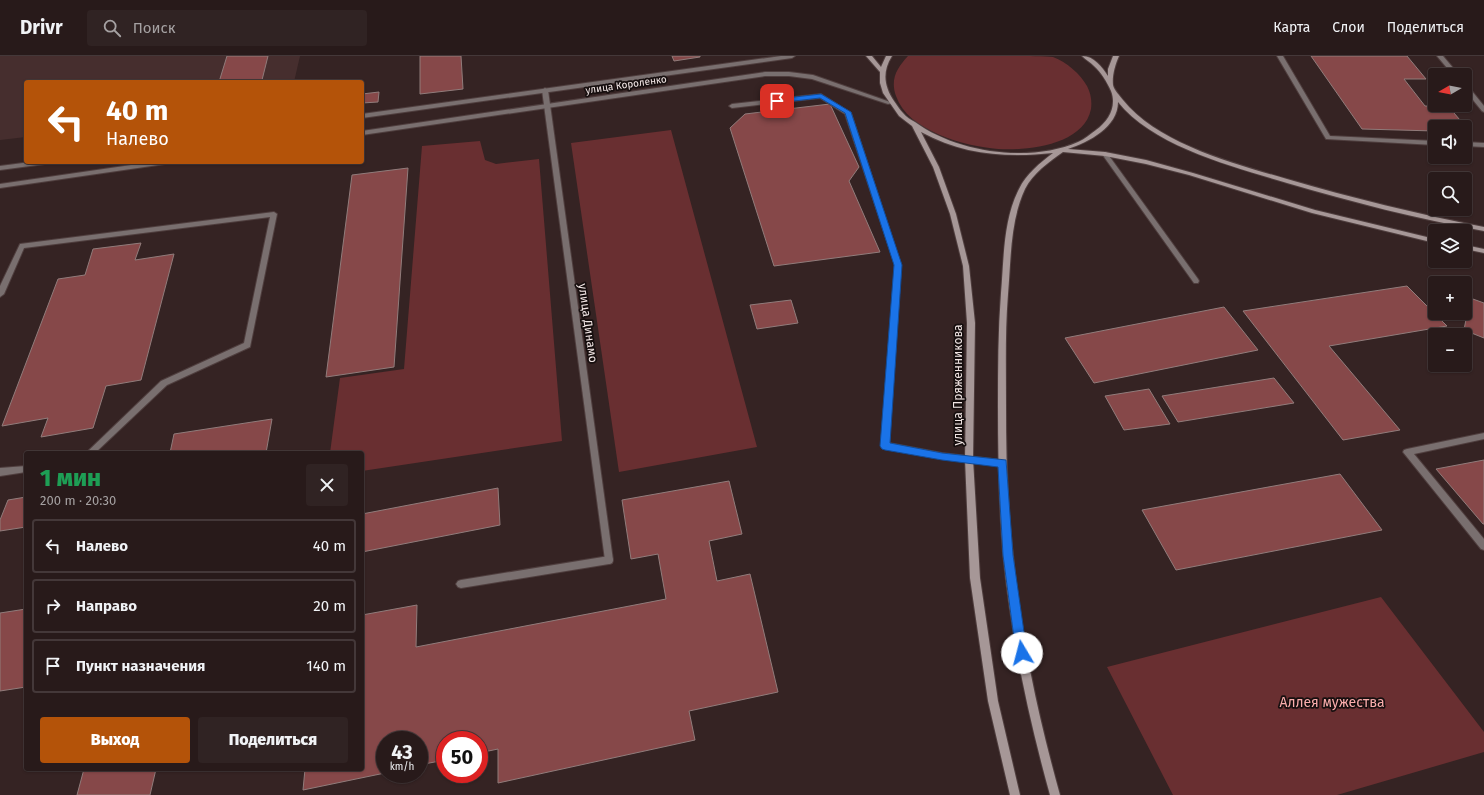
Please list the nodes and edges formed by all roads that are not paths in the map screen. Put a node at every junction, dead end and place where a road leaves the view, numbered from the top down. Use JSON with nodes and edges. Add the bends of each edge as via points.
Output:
{"nodes":[{"id":1,"x":792,"y":56,"type":"edge"},
{"id":2,"x":869,"y":56,"type":"edge"},
{"id":3,"x":889,"y":56,"type":"edge"},
{"id":4,"x":1085,"y":56,"type":"edge"},
{"id":5,"x":1116,"y":56,"type":"edge"},
{"id":6,"x":1280,"y":56,"type":"edge"},
{"id":7,"x":1440,"y":56,"type":"edge"},
{"id":8,"x":1450,"y":68,"type":"edge"},
{"id":9,"x":882,"y":71,"type":"junction"},
{"id":10,"x":1111,"y":83,"type":"junction"},
{"id":11,"x":545,"y":90,"type":"junction"},
{"id":12,"x":1114,"y":92,"type":"junction"},
{"id":13,"x":1472,"y":95,"type":"edge"},
{"id":14,"x":890,"y":103,"type":"junction"},
{"id":15,"x":547,"y":106,"type":"junction"},
{"id":16,"x":732,"y":106,"type":"dead end"},
{"id":17,"x":1484,"y":110,"type":"edge"},
{"id":18,"x":364,"y":116,"type":"edge"},
{"id":19,"x":915,"y":126,"type":"junction"},
{"id":20,"x":364,"y":133,"type":"edge"},
{"id":21,"x":1428,"y":143,"type":"edge"},
{"id":22,"x":1472,"y":144,"type":"edge"},
{"id":23,"x":1484,"y":145,"type":"edge"},
{"id":24,"x":1062,"y":150,"type":"junction"},
{"id":25,"x":1105,"y":154,"type":"junction"},
{"id":26,"x":30,"y":164,"type":"edge"},
{"id":27,"x":151,"y":164,"type":"edge"},
{"id":28,"x":0,"y":168,"type":"edge"},
{"id":29,"x":0,"y":186,"type":"edge"},
{"id":30,"x":1484,"y":229,"type":"edge"},
{"id":31,"x":1428,"y":239,"type":"edge"},
{"id":32,"x":1472,"y":248,"type":"edge"},
{"id":33,"x":1484,"y":251,"type":"edge"},
{"id":34,"x":1196,"y":281,"type":"dead end"},
{"id":35,"x":0,"y":294,"type":"edge"},
{"id":36,"x":1484,"y":436,"type":"edge"},
{"id":37,"x":92,"y":451,"type":"edge"},
{"id":38,"x":969,"y":459,"type":"junction"},
{"id":39,"x":1002,"y":463,"type":"junction"},
{"id":40,"x":24,"y":469,"type":"edge"},
{"id":41,"x":0,"y":472,"type":"edge"},
{"id":42,"x":1484,"y":546,"type":"edge"},
{"id":43,"x":461,"y":584,"type":"dead end"},
{"id":44,"x":1014,"y":795,"type":"edge"},
{"id":45,"x":1055,"y":795,"type":"edge"}],
"edges":[{"from":1,"to":11,"type":"street","name":"улица Короленко"},
{"from":2,"to":9,"type":"main road"},
{"from":3,"to":9,"type":"main road"},
{"from":4,"to":10,"type":"main road","via":[[1100,68]]},
{"from":5,"to":10,"type":"main road","via":[[1111,69]]},
{"from":6,"to":21,"type":"street","via":[[1328,138]]},
{"from":7,"to":8,"type":"street"},
{"from":9,"to":14,"type":"main road","via":[[882,84]]},
{"from":10,"to":12,"type":"main road"},
{"from":11,"to":15,"type":"street","name":"улица Динамо"},
{"from":11,"to":18,"type":"street","name":"улица Короленко"},
{"from":12,"to":24,"type":"main road","via":[[1115,108],[1110,121],[1097,134],[1080,144]]},
{"from":12,"to":30,"type":"main road","via":[[1130,112],[1148,126],[1206,155],[1338,196]]},
{"from":13,"to":17,"type":"street"},
{"from":14,"to":15,"type":"street","name":"улица Короленко","via":[[813,77],[771,74]]},
{"from":14,"to":19,"type":"main road"},
{"from":15,"to":20,"type":"street","name":"улица Короленко"},
{"from":15,"to":43,"type":"street","name":"улица Динамо","via":[[608,560]]},
{"from":16,"to":38,"type":"street","via":[[821,96],[848,112],[898,265],[885,446]]},
{"from":19,"to":24,"type":"main road","via":[[943,140],[976,150],[1016,154]]},
{"from":19,"to":38,"type":"main road","name":"улица Пряженникова","via":[[936,167],[946,194],[966,266],[971,323]]},
{"from":22,"to":23,"type":"street"},
{"from":24,"to":25,"type":"main road"},
{"from":24,"to":39,"type":"main road","via":[[1029,178],[1019,195],[1009,234],[1001,330]]},
{"from":25,"to":31,"type":"main road","via":[[1146,162],[1314,212]]},
{"from":25,"to":34,"type":"street"},
{"from":26,"to":28,"type":"street"},
{"from":27,"to":29,"type":"street"},
{"from":32,"to":33,"type":"main road"},
{"from":35,"to":37,"type":"street","via":[[22,246],[274,214],[247,346],[164,383]]},
{"from":36,"to":42,"type":"street","via":[[1407,452]]},
{"from":38,"to":39,"type":"street"},
{"from":38,"to":44,"type":"main road","name":"улица Пряженникова","via":[[975,578],[993,701]]},
{"from":39,"to":45,"type":"main road","via":[[1008,555],[1022,653],[1041,749]]},
{"from":40,"to":41,"type":"street"}]}
